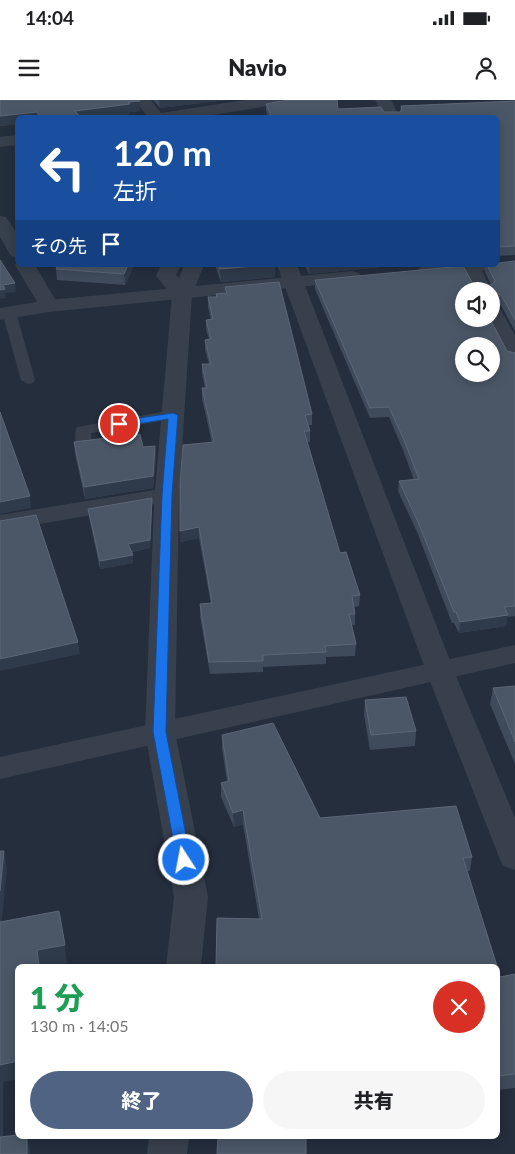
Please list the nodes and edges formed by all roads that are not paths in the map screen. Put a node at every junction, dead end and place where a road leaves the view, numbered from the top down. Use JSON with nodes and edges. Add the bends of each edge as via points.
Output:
{"nodes":[{"id":1,"x":143,"y":100,"type":"edge"},
{"id":2,"x":274,"y":100,"type":"edge"},
{"id":3,"x":383,"y":100,"type":"edge"},
{"id":4,"x":246,"y":105,"type":"edge"},
{"id":5,"x":155,"y":115,"type":"edge"},
{"id":6,"x":181,"y":115,"type":"edge"},
{"id":7,"x":390,"y":115,"type":"edge"},
{"id":8,"x":15,"y":140,"type":"edge"},
{"id":9,"x":0,"y":142,"type":"edge"},
{"id":10,"x":0,"y":222,"type":"edge"},
{"id":11,"x":15,"y":247,"type":"edge"},
{"id":12,"x":26,"y":267,"type":"edge"},
{"id":13,"x":169,"y":267,"type":"edge"},
{"id":14,"x":193,"y":267,"type":"edge"},
{"id":15,"x":455,"y":267,"type":"edge"},
{"id":16,"x":474,"y":267,"type":"edge"},
{"id":17,"x":411,"y":272,"type":"edge"},
{"id":18,"x":290,"y":274,"type":"edge"},
{"id":19,"x":372,"y":275,"type":"edge"},
{"id":20,"x":479,"y":282,"type":"edge"},
{"id":21,"x":182,"y":294,"type":"junction"},
{"id":22,"x":49,"y":306,"type":"junction"},
{"id":23,"x":5,"y":313,"type":"edge"},
{"id":24,"x":500,"y":327,"type":"edge"},
{"id":25,"x":515,"y":356,"type":"edge"},
{"id":26,"x":28,"y":380,"type":"dead end"},
{"id":27,"x":173,"y":415,"type":"junction"},
{"id":28,"x":84,"y":446,"type":"edge"},
{"id":29,"x":167,"y":495,"type":"junction"},
{"id":30,"x":0,"y":524,"type":"edge"},
{"id":31,"x":515,"y":654,"type":"edge"},
{"id":32,"x":440,"y":671,"type":"junction"},
{"id":33,"x":160,"y":732,"type":"junction"},
{"id":34,"x":0,"y":768,"type":"edge"},
{"id":35,"x":515,"y":857,"type":"edge"},
{"id":36,"x":184,"y":964,"type":"edge"},
{"id":37,"x":169,"y":1139,"type":"edge"},
{"id":38,"x":167,"y":1154,"type":"edge"}],
"edges":[{"from":1,"to":5,"type":"street"},
{"from":2,"to":4,"type":"street"},
{"from":3,"to":7,"type":"street"},
{"from":4,"to":6,"type":"street"},
{"from":8,"to":9,"type":"street"},
{"from":10,"to":11,"type":"street"},
{"from":12,"to":22,"type":"street"},
{"from":13,"to":21,"type":"street","via":[[166,276]]},
{"from":14,"to":21,"type":"street"},
{"from":15,"to":17,"type":"street"},
{"from":16,"to":20,"type":"street"},
{"from":18,"to":19,"type":"street"},
{"from":18,"to":21,"type":"street"},
{"from":18,"to":32,"type":"street"},
{"from":21,"to":22,"type":"street"},
{"from":21,"to":27,"type":"street"},
{"from":22,"to":23,"type":"street"},
{"from":23,"to":26,"type":"lane"},
{"from":24,"to":25,"type":"street"},
{"from":27,"to":28,"type":"lane","via":[[83,430]]},
{"from":27,"to":29,"type":"street"},
{"from":29,"to":30,"type":"street"},
{"from":29,"to":33,"type":"street"},
{"from":31,"to":32,"type":"street"},
{"from":32,"to":33,"type":"street"},
{"from":32,"to":35,"type":"street"},
{"from":33,"to":34,"type":"street"},
{"from":33,"to":36,"type":"street","via":[[191,897]]},
{"from":37,"to":38,"type":"street"}]}
